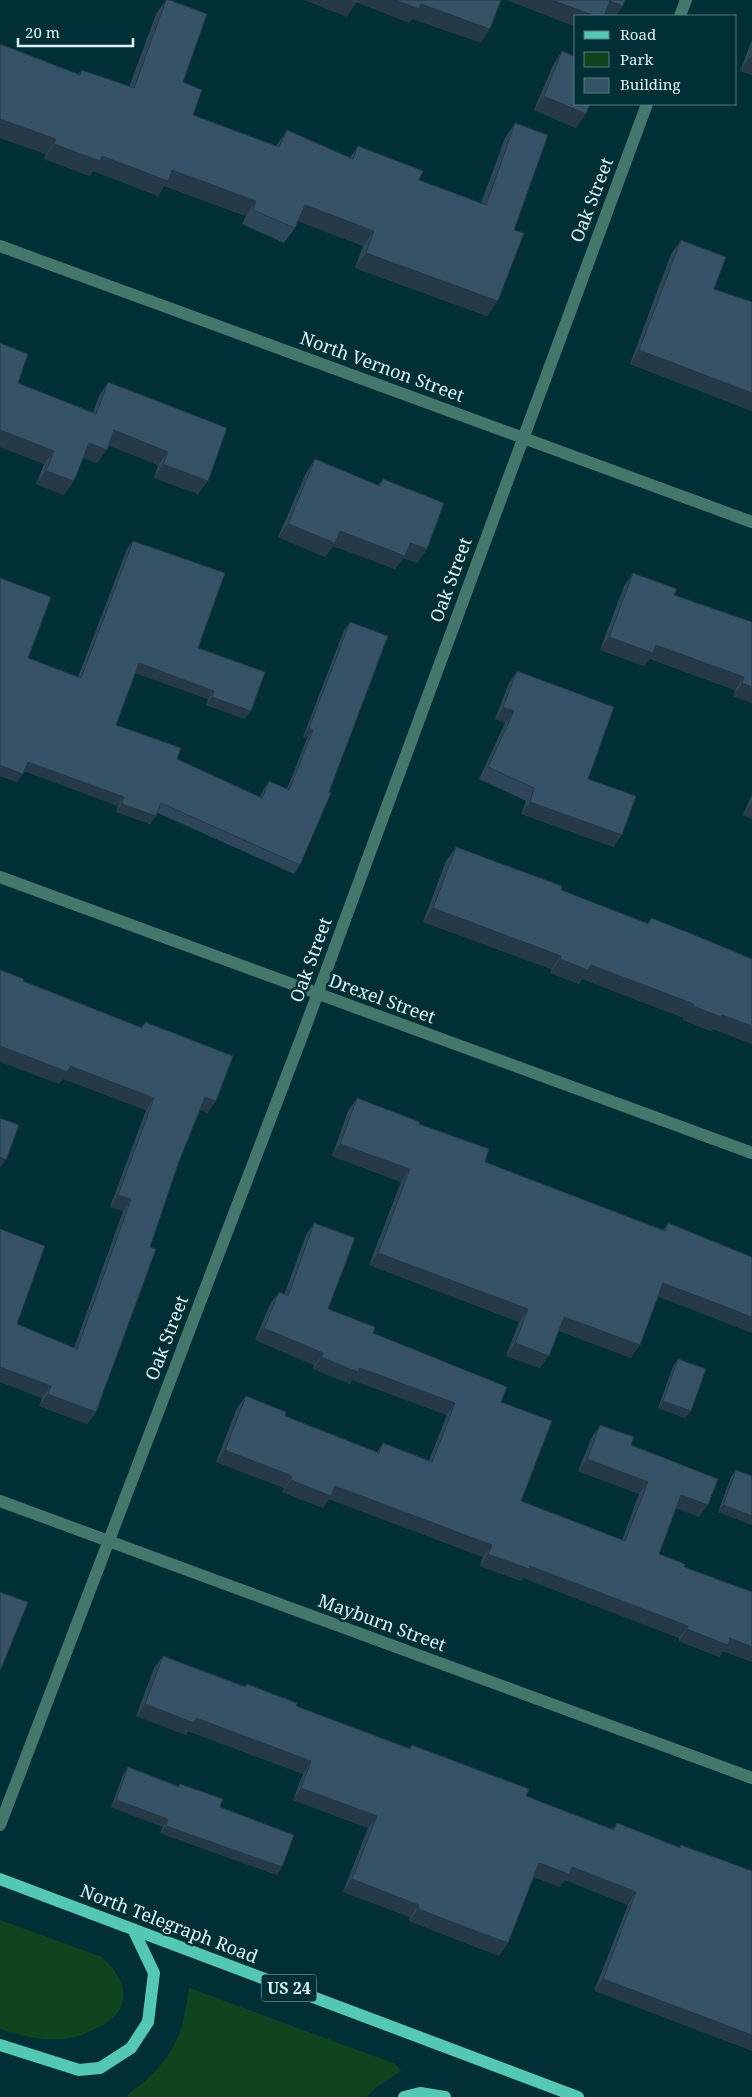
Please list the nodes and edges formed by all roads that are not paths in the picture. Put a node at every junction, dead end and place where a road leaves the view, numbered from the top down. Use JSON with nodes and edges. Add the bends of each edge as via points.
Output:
{"nodes":[{"id":1,"x":686,"y":0,"type":"edge"},
{"id":2,"x":680,"y":15,"type":"edge"},
{"id":3,"x":647,"y":105,"type":"edge"},
{"id":4,"x":0,"y":246,"type":"edge"},
{"id":5,"x":522,"y":436,"type":"junction"},
{"id":6,"x":752,"y":522,"type":"edge"},
{"id":7,"x":0,"y":877,"type":"edge"},
{"id":8,"x":318,"y":994,"type":"junction"},
{"id":9,"x":752,"y":1153,"type":"edge"},
{"id":10,"x":0,"y":1501,"type":"edge"},
{"id":11,"x":108,"y":1541,"type":"junction"},
{"id":12,"x":752,"y":1778,"type":"edge"},
{"id":13,"x":0,"y":1826,"type":"edge"},
{"id":14,"x":0,"y":1879,"type":"edge"},
{"id":15,"x":133,"y":1929,"type":"junction"},
{"id":16,"x":0,"y":2044,"type":"edge"},
{"id":17,"x":404,"y":2097,"type":"edge"},
{"id":18,"x":445,"y":2097,"type":"edge"},
{"id":19,"x":578,"y":2097,"type":"edge"}],
"edges":[{"from":1,"to":2,"type":"street"},
{"from":3,"to":5,"type":"street","name":"Oak Street"},
{"from":4,"to":5,"type":"street","name":"North Vernon Street"},
{"from":5,"to":6,"type":"street","name":"North Vernon Street"},
{"from":5,"to":8,"type":"street","name":"Oak Street"},
{"from":7,"to":8,"type":"street","name":"Drexel Street"},
{"from":8,"to":9,"type":"street","name":"Drexel Street"},
{"from":8,"to":11,"type":"street","name":"Oak Street"},
{"from":10,"to":11,"type":"street","name":"Mayburn Street"},
{"from":11,"to":12,"type":"street","name":"Mayburn Street"},
{"from":11,"to":13,"type":"street","name":"Oak Street"},
{"from":14,"to":15,"type":"main road","name":"North Telegraph Road","number":"US 24"},
{"from":15,"to":16,"type":"main road","via":[[154,1973],[148,2022],[131,2048],[100,2068],[79,2070]]},
{"from":15,"to":19,"type":"main road","name":"North Telegraph Road","number":"US 24"},
{"from":17,"to":18,"type":"main road","via":[[420,2093]]}]}
